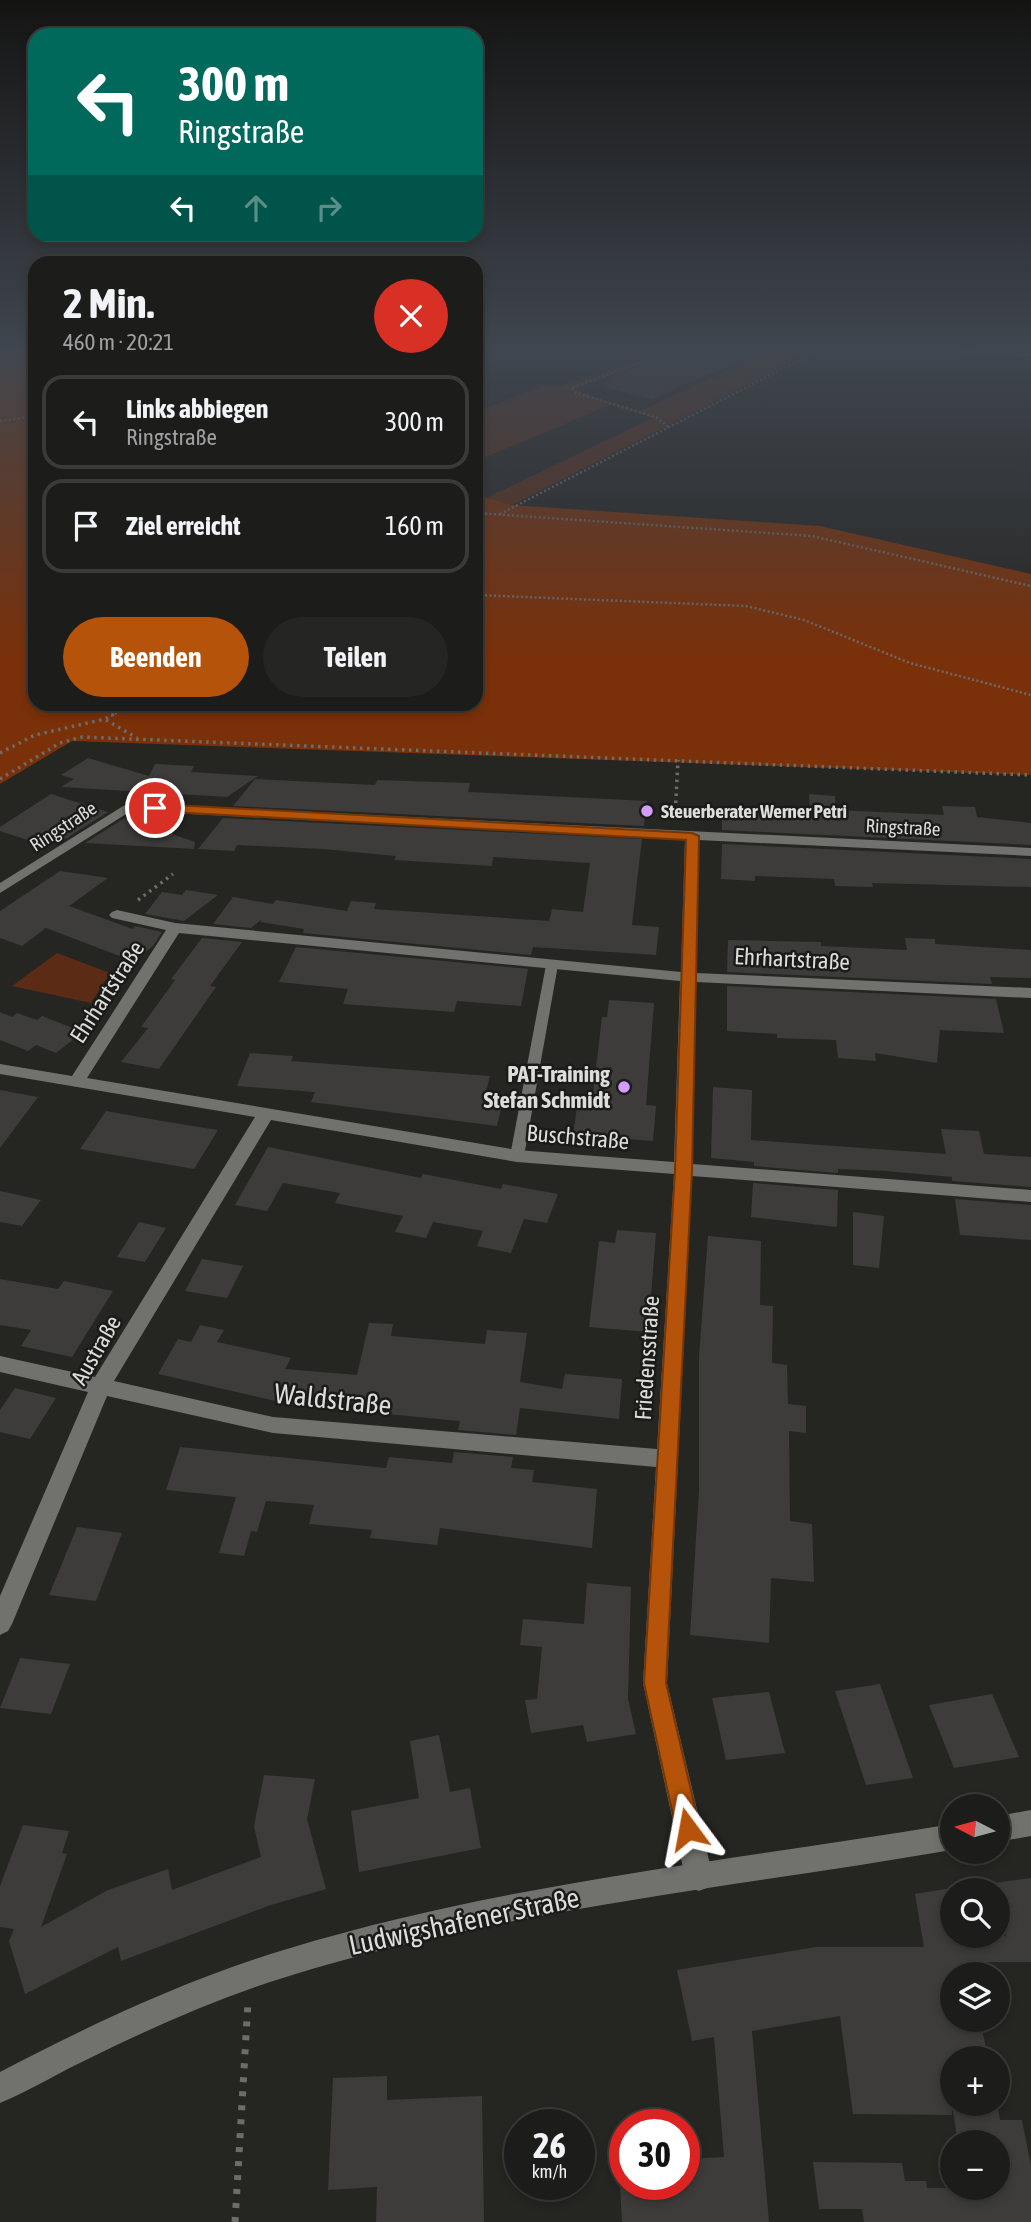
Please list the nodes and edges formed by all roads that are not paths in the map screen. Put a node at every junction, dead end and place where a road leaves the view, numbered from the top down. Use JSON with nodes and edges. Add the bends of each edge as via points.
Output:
{"nodes":[{"id":1,"x":683,"y":836,"type":"junction"},
{"id":2,"x":1031,"y":852,"type":"edge"},
{"id":3,"x":0,"y":889,"type":"edge"},
{"id":4,"x":117,"y":915,"type":"road end"},
{"id":5,"x":175,"y":928,"type":"junction"},
{"id":6,"x":552,"y":965,"type":"junction"},
{"id":7,"x":686,"y":977,"type":"junction"},
{"id":8,"x":1031,"y":993,"type":"edge"},
{"id":9,"x":0,"y":1069,"type":"edge"},
{"id":10,"x":77,"y":1081,"type":"junction"},
{"id":11,"x":265,"y":1115,"type":"junction"},
{"id":12,"x":517,"y":1156,"type":"junction"},
{"id":13,"x":683,"y":1171,"type":"junction"},
{"id":14,"x":1031,"y":1196,"type":"edge"},
{"id":15,"x":0,"y":1364,"type":"edge"},
{"id":16,"x":100,"y":1387,"type":"junction"},
{"id":17,"x":665,"y":1459,"type":"junction"},
{"id":18,"x":0,"y":1624,"type":"edge"},
{"id":19,"x":1031,"y":1823,"type":"edge"},
{"id":20,"x":1010,"y":1827,"type":"edge"},
{"id":21,"x":940,"y":1839,"type":"edge"},
{"id":22,"x":699,"y":1877,"type":"junction"},
{"id":23,"x":0,"y":2088,"type":"edge"}],
"edges":[{"from":1,"to":2,"type":"street","name":"Ringstraße"},
{"from":1,"to":3,"type":"street","name":"Ringstraße","via":[[128,807]]},
{"from":1,"to":7,"type":"street","name":"Friedensstraße"},
{"from":4,"to":5,"type":"street","name":"Ehrhartstraße"},
{"from":5,"to":6,"type":"street","name":"Ehrhartstraße"},
{"from":5,"to":10,"type":"street","name":"Ehrhartstraße"},
{"from":6,"to":7,"type":"street","name":"Ehrhartstraße"},
{"from":6,"to":12,"type":"lane"},
{"from":7,"to":8,"type":"street","name":"Ehrhartstraße"},
{"from":7,"to":13,"type":"street","name":"Friedensstraße"},
{"from":9,"to":10,"type":"street","name":"Buschstraße"},
{"from":10,"to":11,"type":"street","name":"Buschstraße"},
{"from":11,"to":12,"type":"street","name":"Buschstraße"},
{"from":11,"to":16,"type":"street","name":"Austraße"},
{"from":12,"to":13,"type":"street","name":"Buschstraße"},
{"from":13,"to":14,"type":"street","name":"Buschstraße"},
{"from":13,"to":17,"type":"street","name":"Friedensstraße"},
{"from":15,"to":16,"type":"street","name":"Waldstraße"},
{"from":16,"to":17,"type":"street","name":"Waldstraße","via":[[273,1425]]},
{"from":16,"to":18,"type":"street","name":"Austraße"},
{"from":17,"to":22,"type":"street","name":"Friedensstraße","via":[[655,1683]]},
{"from":19,"to":20,"type":"street"},
{"from":21,"to":22,"type":"street","name":"Ludwigshafener Straße"},
{"from":22,"to":23,"type":"street","name":"Ludwigshafener Straße","via":[[509,1908],[326,1951],[99,2035]]}]}
